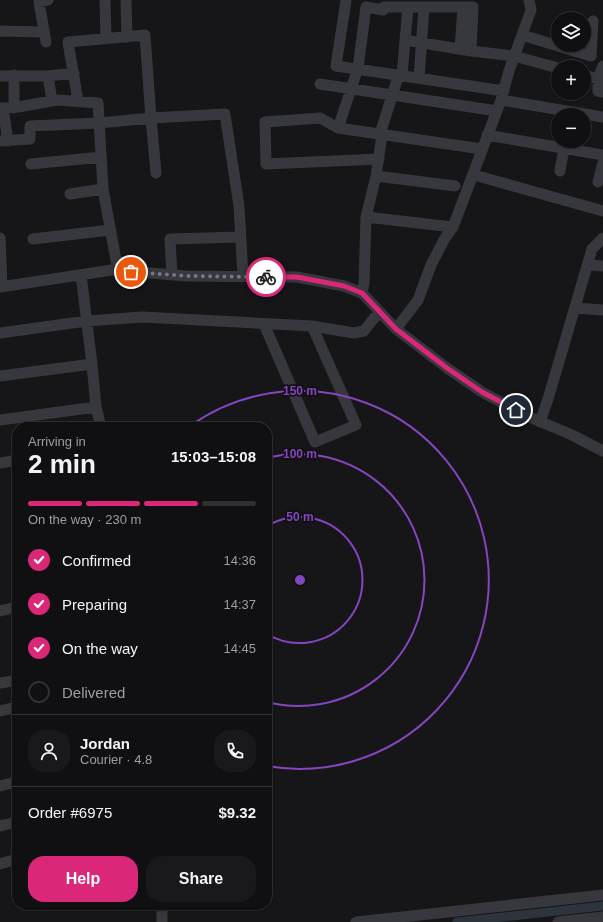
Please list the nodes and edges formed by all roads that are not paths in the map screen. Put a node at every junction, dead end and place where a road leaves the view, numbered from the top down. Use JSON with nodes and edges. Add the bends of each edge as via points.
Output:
{"nodes":[{"id":1,"x":48,"y":0,"type":"edge"},
{"id":2,"x":105,"y":0,"type":"edge"},
{"id":3,"x":126,"y":0,"type":"edge"},
{"id":4,"x":346,"y":0,"type":"edge"},
{"id":5,"x":529,"y":0,"type":"edge"},
{"id":6,"x":385,"y":4,"type":"edge"},
{"id":7,"x":408,"y":7,"type":"junction"},
{"id":8,"x":424,"y":7,"type":"junction"},
{"id":9,"x":593,"y":21,"type":"dead end"},
{"id":10,"x":0,"y":31,"type":"edge"},
{"id":11,"x":522,"y":35,"type":"junction"},
{"id":12,"x":127,"y":37,"type":"junction"},
{"id":13,"x":106,"y":38,"type":"junction"},
{"id":14,"x":405,"y":40,"type":"junction"},
{"id":15,"x":422,"y":43,"type":"junction"},
{"id":16,"x":466,"y":50,"type":"junction"},
{"id":17,"x":514,"y":56,"type":"junction"},
{"id":18,"x":551,"y":66,"type":"edge"},
{"id":19,"x":603,"y":66,"type":"edge"},
{"id":20,"x":358,"y":68,"type":"junction"},
{"id":21,"x":74,"y":73,"type":"junction"},
{"id":22,"x":401,"y":75,"type":"junction"},
{"id":23,"x":0,"y":76,"type":"edge"},
{"id":24,"x":14,"y":76,"type":"junction"},
{"id":25,"x":48,"y":76,"type":"junction"},
{"id":26,"x":591,"y":77,"type":"edge"},
{"id":27,"x":419,"y":78,"type":"junction"},
{"id":28,"x":598,"y":79,"type":"junction"},
{"id":29,"x":320,"y":84,"type":"dead end"},
{"id":30,"x":352,"y":89,"type":"junction"},
{"id":31,"x":603,"y":92,"type":"edge"},
{"id":32,"x":392,"y":95,"type":"junction"},
{"id":33,"x":502,"y":95,"type":"junction"},
{"id":34,"x":52,"y":101,"type":"junction"},
{"id":35,"x":78,"y":101,"type":"junction"},
{"id":36,"x":6,"y":108,"type":"edge"},
{"id":37,"x":551,"y":108,"type":"edge"},
{"id":38,"x":497,"y":111,"type":"junction"},
{"id":39,"x":591,"y":115,"type":"edge"},
{"id":40,"x":603,"y":116,"type":"edge"},
{"id":41,"x":151,"y":118,"type":"junction"},
{"id":42,"x":99,"y":123,"type":"junction"},
{"id":43,"x":338,"y":128,"type":"junction"},
{"id":44,"x":381,"y":134,"type":"junction"},
{"id":45,"x":487,"y":135,"type":"junction"},
{"id":46,"x":4,"y":141,"type":"edge"},
{"id":47,"x":551,"y":144,"type":"edge"},
{"id":48,"x":562,"y":148,"type":"edge"},
{"id":49,"x":571,"y":148,"type":"edge"},
{"id":50,"x":482,"y":149,"type":"junction"},
{"id":51,"x":603,"y":155,"type":"edge"},
{"id":52,"x":101,"y":157,"type":"junction"},
{"id":53,"x":379,"y":159,"type":"junction"},
{"id":54,"x":603,"y":163,"type":"edge"},
{"id":55,"x":31,"y":164,"type":"dead end"},
{"id":56,"x":560,"y":171,"type":"dead end"},
{"id":57,"x":156,"y":173,"type":"dead end"},
{"id":58,"x":474,"y":175,"type":"junction"},
{"id":59,"x":376,"y":176,"type":"junction"},
{"id":60,"x":598,"y":182,"type":"dead end"},
{"id":61,"x":455,"y":186,"type":"dead end"},
{"id":62,"x":103,"y":189,"type":"junction"},
{"id":63,"x":70,"y":194,"type":"dead end"},
{"id":64,"x":603,"y":211,"type":"edge"},
{"id":65,"x":366,"y":217,"type":"junction"},
{"id":66,"x":453,"y":226,"type":"junction"},
{"id":67,"x":110,"y":230,"type":"junction"},
{"id":68,"x":240,"y":237,"type":"junction"},
{"id":69,"x":0,"y":238,"type":"edge"},
{"id":70,"x":33,"y":238,"type":"dead end"},
{"id":71,"x":603,"y":238,"type":"edge"},
{"id":72,"x":588,"y":265,"type":"junction"},
{"id":73,"x":603,"y":266,"type":"edge"},
{"id":74,"x":118,"y":271,"type":"junction"},
{"id":75,"x":81,"y":275,"type":"junction"},
{"id":76,"x":172,"y":275,"type":"junction"},
{"id":77,"x":243,"y":276,"type":"junction"},
{"id":78,"x":1,"y":287,"type":"edge"},
{"id":79,"x":362,"y":293,"type":"junction"},
{"id":80,"x":575,"y":308,"type":"junction"},
{"id":81,"x":603,"y":310,"type":"edge"},
{"id":82,"x":380,"y":313,"type":"junction"},
{"id":83,"x":87,"y":321,"type":"junction"},
{"id":84,"x":264,"y":324,"type":"junction"},
{"id":85,"x":312,"y":326,"type":"junction"},
{"id":86,"x":396,"y":329,"type":"junction"},
{"id":87,"x":0,"y":333,"type":"edge"},
{"id":88,"x":92,"y":364,"type":"junction"},
{"id":89,"x":0,"y":376,"type":"edge"},
{"id":90,"x":96,"y":407,"type":"junction"},
{"id":91,"x":0,"y":420,"type":"edge"},
{"id":92,"x":100,"y":422,"type":"edge"},
{"id":93,"x":540,"y":422,"type":"junction"},
{"id":94,"x":603,"y":451,"type":"edge"},
{"id":95,"x":12,"y":461,"type":"edge"},
{"id":96,"x":0,"y":463,"type":"edge"},
{"id":97,"x":12,"y":608,"type":"edge"},
{"id":98,"x":0,"y":611,"type":"edge"},
{"id":99,"x":12,"y":681,"type":"edge"},
{"id":100,"x":0,"y":683,"type":"edge"},
{"id":101,"x":12,"y":708,"type":"edge"},
{"id":102,"x":0,"y":710,"type":"edge"},
{"id":103,"x":12,"y":783,"type":"dead end"},
{"id":104,"x":0,"y":786,"type":"edge"},
{"id":105,"x":12,"y":823,"type":"edge"},
{"id":106,"x":0,"y":826,"type":"edge"},
{"id":107,"x":12,"y":860,"type":"edge"},
{"id":108,"x":0,"y":864,"type":"edge"},
{"id":109,"x":603,"y":895,"type":"edge"},
{"id":110,"x":162,"y":910,"type":"edge"},
{"id":111,"x":603,"y":917,"type":"edge"},
{"id":112,"x":162,"y":922,"type":"edge"},
{"id":113,"x":356,"y":922,"type":"edge"},
{"id":114,"x":558,"y":922,"type":"edge"}],
"edges":[{"from":1,"to":10,"type":"street","via":[[39,2],[45,37]]},
{"from":2,"to":13,"type":"street"},
{"from":3,"to":12,"type":"street"},
{"from":4,"to":20,"type":"street","via":[[336,66]]},
{"from":5,"to":11,"type":"street","via":[[531,10]]},
{"from":6,"to":7,"type":"street"},
{"from":6,"to":20,"type":"street","via":[[383,10],[366,7]]},
{"from":7,"to":8,"type":"street"},
{"from":7,"to":14,"type":"street"},
{"from":8,"to":15,"type":"street"},
{"from":8,"to":16,"type":"street","via":[[473,7]]},
{"from":9,"to":11,"type":"street","via":[[592,56]]},
{"from":11,"to":17,"type":"street"},
{"from":12,"to":13,"type":"street"},
{"from":12,"to":41,"type":"street","via":[[145,35]]},
{"from":13,"to":21,"type":"street","via":[[68,42]]},
{"from":14,"to":15,"type":"street"},
{"from":14,"to":22,"type":"street"},
{"from":15,"to":16,"type":"street"},
{"from":15,"to":27,"type":"street"},
{"from":16,"to":17,"type":"street"},
{"from":17,"to":18,"type":"street"},
{"from":17,"to":33,"type":"street"},
{"from":19,"to":28,"type":"street"},
{"from":20,"to":22,"type":"street"},
{"from":20,"to":30,"type":"street"},
{"from":21,"to":25,"type":"street"},
{"from":21,"to":35,"type":"street"},
{"from":22,"to":27,"type":"street"},
{"from":22,"to":32,"type":"street"},
{"from":23,"to":24,"type":"street"},
{"from":24,"to":25,"type":"street"},
{"from":24,"to":36,"type":"street"},
{"from":25,"to":34,"type":"street"},
{"from":26,"to":28,"type":"street"},
{"from":27,"to":33,"type":"street"},
{"from":28,"to":31,"type":"street","via":[[598,91]]},
{"from":29,"to":30,"type":"street"},
{"from":30,"to":32,"type":"street"},
{"from":30,"to":43,"type":"street"},
{"from":32,"to":38,"type":"street"},
{"from":32,"to":44,"type":"street"},
{"from":33,"to":37,"type":"street"},
{"from":33,"to":38,"type":"street"},
{"from":34,"to":35,"type":"street"},
{"from":34,"to":36,"type":"street"},
{"from":35,"to":42,"type":"street","via":[[98,103]]},
{"from":36,"to":46,"type":"street"},
{"from":38,"to":45,"type":"street"},
{"from":39,"to":40,"type":"street"},
{"from":41,"to":42,"type":"street"},
{"from":41,"to":57,"type":"street"},
{"from":41,"to":68,"type":"street","via":[[225,114],[239,206]]},
{"from":42,"to":46,"type":"street","via":[[30,126],[30,139]]},
{"from":42,"to":52,"type":"street"},
{"from":43,"to":44,"type":"street"},
{"from":43,"to":53,"type":"street","via":[[320,118],[264,122],[266,164]]},
{"from":44,"to":50,"type":"street"},
{"from":44,"to":53,"type":"street"},
{"from":45,"to":47,"type":"street"},
{"from":45,"to":50,"type":"street"},
{"from":48,"to":56,"type":"street"},
{"from":49,"to":51,"type":"street"},
{"from":50,"to":58,"type":"street"},
{"from":52,"to":55,"type":"street"},
{"from":52,"to":62,"type":"street"},
{"from":53,"to":59,"type":"street"},
{"from":54,"to":60,"type":"street"},
{"from":58,"to":64,"type":"street"},
{"from":58,"to":66,"type":"street"},
{"from":59,"to":61,"type":"street"},
{"from":59,"to":65,"type":"street"},
{"from":62,"to":63,"type":"street"},
{"from":62,"to":67,"type":"street"},
{"from":65,"to":66,"type":"street"},
{"from":65,"to":79,"type":"street"},
{"from":66,"to":86,"type":"street","via":[[431,265],[418,300]]},
{"from":67,"to":70,"type":"street"},
{"from":67,"to":74,"type":"street"},
{"from":68,"to":76,"type":"street","via":[[170,239]]},
{"from":68,"to":77,"type":"street"},
{"from":69,"to":78,"type":"street"},
{"from":71,"to":72,"type":"street","via":[[592,249]]},
{"from":72,"to":73,"type":"street"},
{"from":72,"to":80,"type":"street"},
{"from":74,"to":75,"type":"street"},
{"from":74,"to":76,"type":"street"},
{"from":75,"to":78,"type":"street"},
{"from":75,"to":83,"type":"street"},
{"from":76,"to":77,"type":"street"},
{"from":77,"to":79,"type":"street","via":[[297,277],[344,286]]},
{"from":79,"to":82,"type":"street"},
{"from":80,"to":81,"type":"street"},
{"from":80,"to":93,"type":"street"},
{"from":82,"to":85,"type":"street","via":[[364,331],[354,333]]},
{"from":82,"to":86,"type":"street"},
{"from":83,"to":84,"type":"street","via":[[142,316]]},
{"from":83,"to":87,"type":"street"},
{"from":83,"to":88,"type":"street"},
{"from":84,"to":85,"type":"street"},
{"from":84,"to":85,"type":"street","via":[[315,442],[356,425]]},
{"from":86,"to":93,"type":"street","via":[[482,392]]},
{"from":88,"to":89,"type":"street"},
{"from":88,"to":90,"type":"street"},
{"from":90,"to":91,"type":"street"},
{"from":90,"to":92,"type":"street"},
{"from":93,"to":94,"type":"street"},
{"from":95,"to":96,"type":"street"},
{"from":97,"to":98,"type":"street"},
{"from":99,"to":100,"type":"street"},
{"from":101,"to":102,"type":"street"},
{"from":103,"to":104,"type":"street"},
{"from":105,"to":106,"type":"street"},
{"from":107,"to":108,"type":"street"},
{"from":109,"to":113,"type":"street"},
{"from":110,"to":112,"type":"street"},
{"from":111,"to":114,"type":"street"}]}
